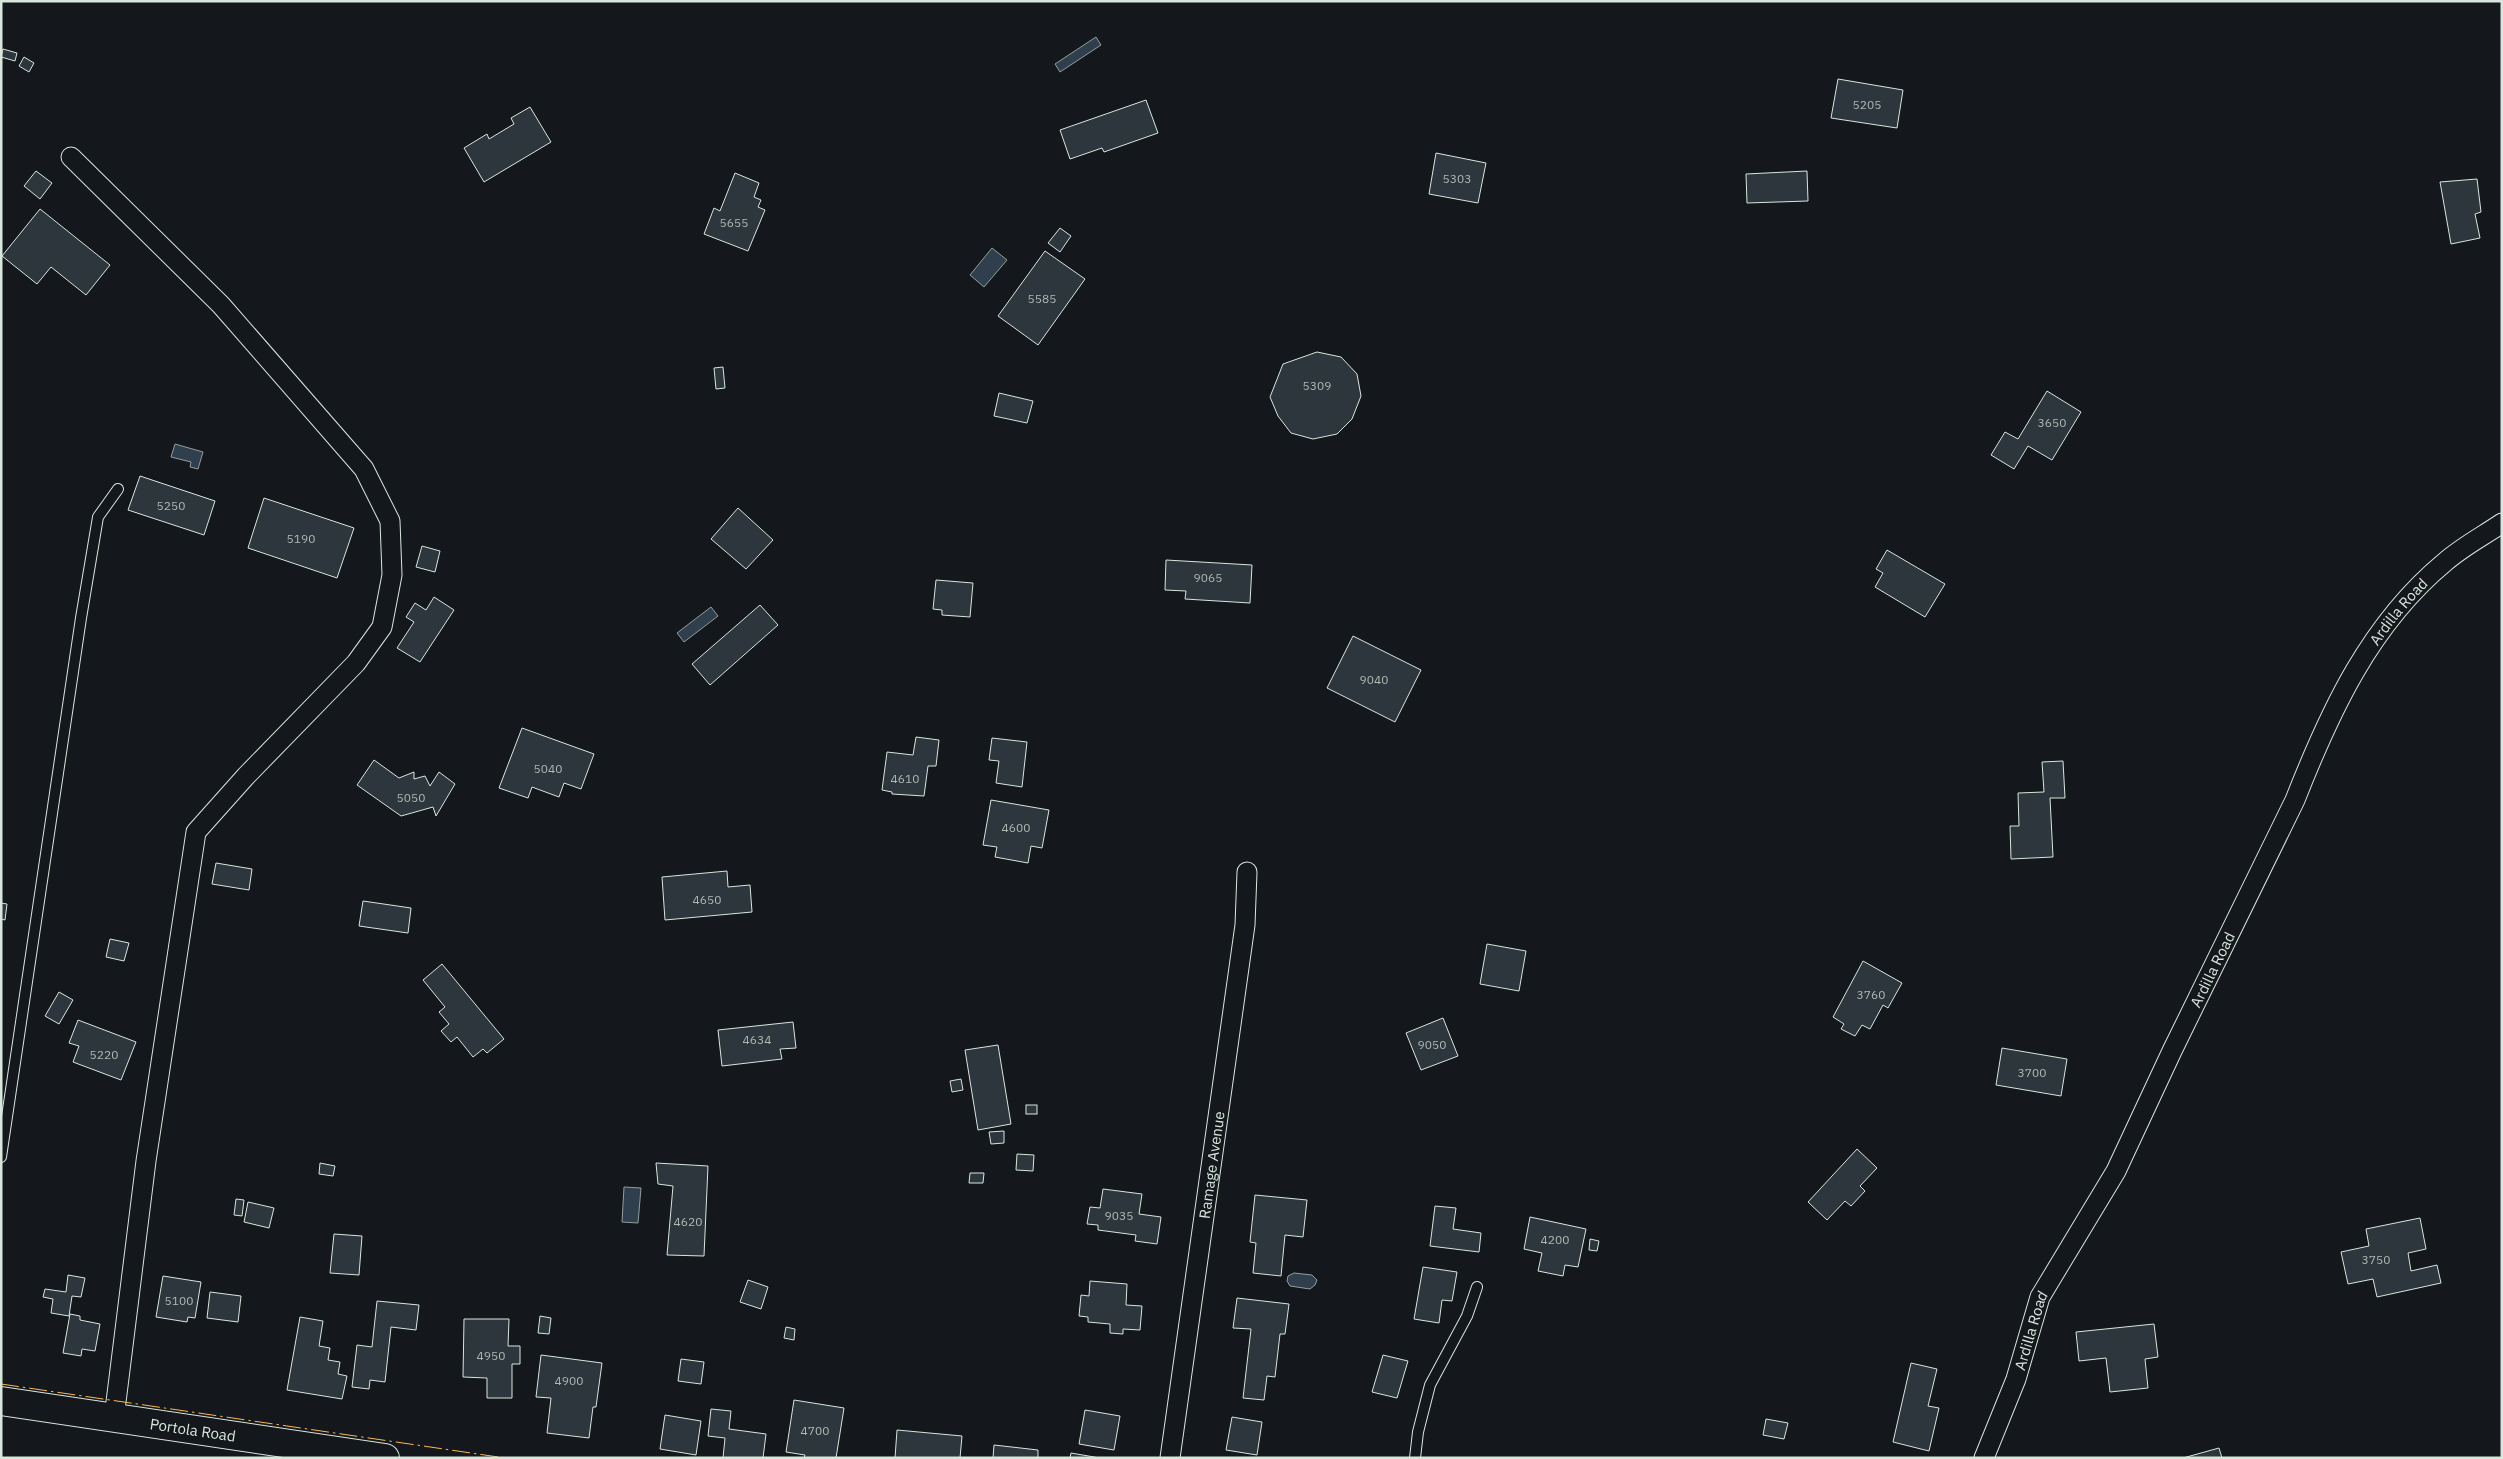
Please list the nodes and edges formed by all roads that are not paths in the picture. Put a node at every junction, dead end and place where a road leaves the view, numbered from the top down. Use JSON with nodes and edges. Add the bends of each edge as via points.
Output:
{"nodes":[{"id":1,"x":71,"y":157,"type":"dead end"},
{"id":2,"x":118,"y":489,"type":"dead end"},
{"id":3,"x":2502,"y":523,"type":"edge"},
{"id":4,"x":1247,"y":872,"type":"dead end"},
{"id":5,"x":1,"y":1157,"type":"edge"},
{"id":6,"x":1477,"y":1287,"type":"dead end"},
{"id":7,"x":1,"y":1401,"type":"edge"},
{"id":8,"x":114,"y":1418,"type":"junction"},
{"id":9,"x":385,"y":1458,"type":"edge"},
{"id":10,"x":1170,"y":1458,"type":"edge"},
{"id":11,"x":1415,"y":1458,"type":"edge"},
{"id":12,"x":1984,"y":1458,"type":"edge"}],
"edges":[{"from":1,"to":8,"type":"street","via":[[221,305],[364,468],[390,520],[392,575],[382,627],[356,664],[196,832],[146,1161]]},
{"from":2,"to":5,"type":"lane","via":[[98,517]]},
{"from":3,"to":12,"type":"street","name":"Ardilla Road","via":[[2445,562],[2390,618],[2354,670],[2116,1171],[2040,1296],[2016,1379]]},
{"from":4,"to":10,"type":"street","name":"Ramage Avenue","via":[[1245,925]]},
{"from":6,"to":11,"type":"lane","via":[[1467,1316],[1430,1385]]},
{"from":7,"to":8,"type":"street","name":"Portola Road"},
{"from":8,"to":9,"type":"street","name":"Portola Road"}]}
